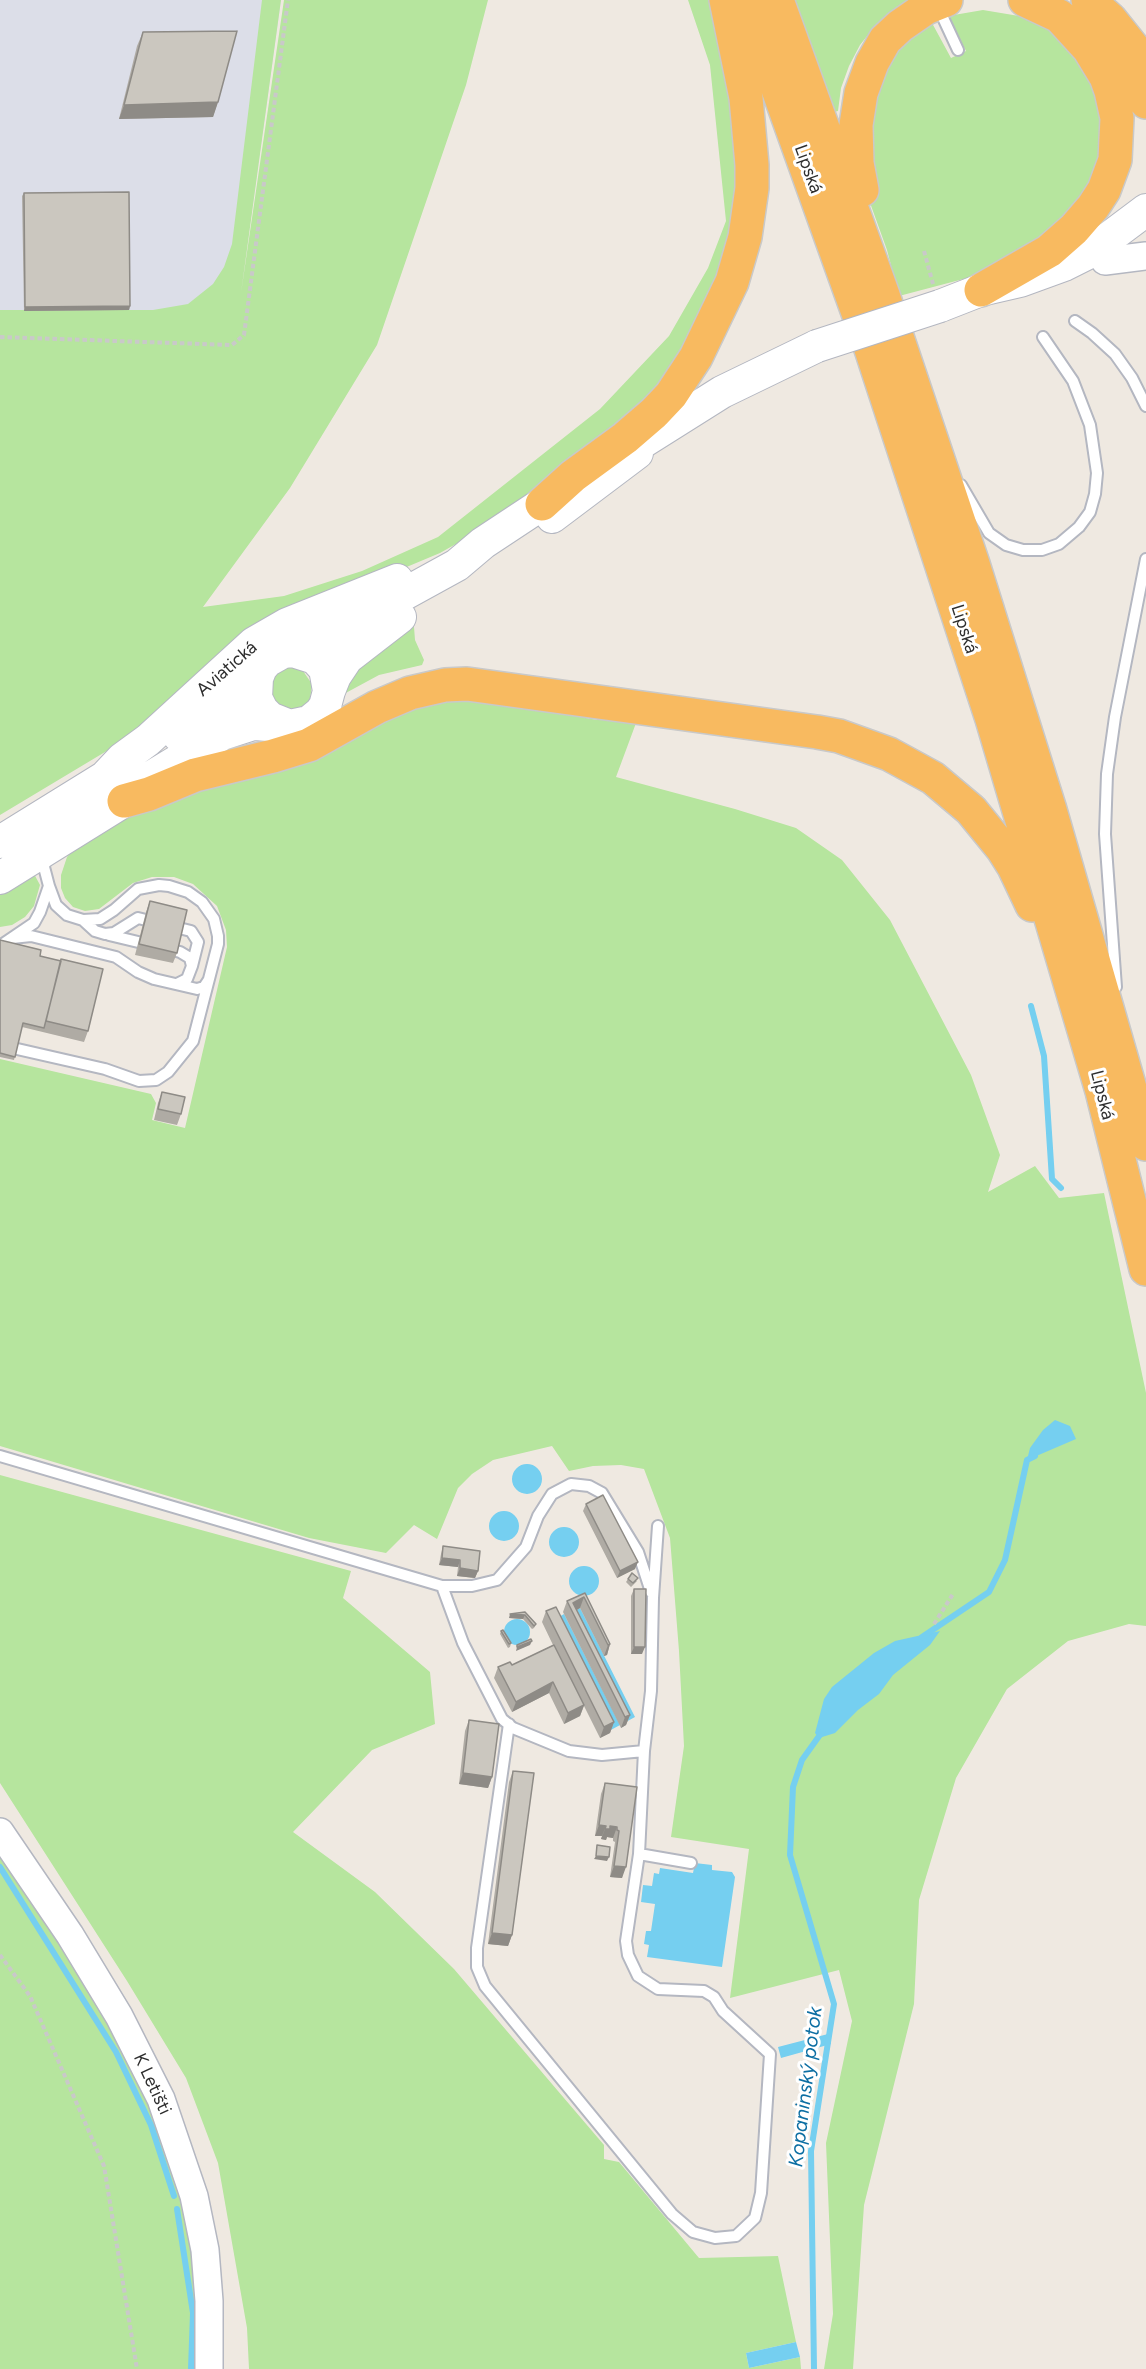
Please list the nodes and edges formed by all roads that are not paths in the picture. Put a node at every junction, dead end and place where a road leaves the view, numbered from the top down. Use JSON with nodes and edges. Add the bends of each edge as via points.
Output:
{"nodes":[{"id":1,"x":726,"y":0,"type":"edge"},
{"id":2,"x":746,"y":0,"type":"edge"},
{"id":3,"x":777,"y":0,"type":"edge"},
{"id":4,"x":1025,"y":0,"type":"edge"},
{"id":5,"x":1088,"y":0,"type":"edge"},
{"id":6,"x":942,"y":2,"type":"edge"},
{"id":7,"x":1059,"y":16,"type":"junction"},
{"id":8,"x":958,"y":51,"type":"dead end"},
{"id":9,"x":1141,"y":55,"type":"edge"},
{"id":10,"x":1146,"y":102,"type":"edge"},
{"id":11,"x":1146,"y":210,"type":"edge"},
{"id":12,"x":1146,"y":240,"type":"edge"},
{"id":13,"x":1146,"y":256,"type":"edge"},
{"id":14,"x":1105,"y":261,"type":"junction"},
{"id":15,"x":981,"y":291,"type":"junction"},
{"id":16,"x":883,"y":295,"type":"junction"},
{"id":17,"x":937,"y":297,"type":"junction"},
{"id":18,"x":1076,"y":321,"type":"dead end"},
{"id":19,"x":1043,"y":337,"type":"dead end"},
{"id":20,"x":1146,"y":406,"type":"edge"},
{"id":21,"x":925,"y":419,"type":"junction"},
{"id":22,"x":665,"y":430,"type":"junction"},
{"id":23,"x":542,"y":504,"type":"junction"},
{"id":24,"x":483,"y":543,"type":"junction"},
{"id":25,"x":1146,"y":559,"type":"edge"},
{"id":26,"x":293,"y":651,"type":"junction"},
{"id":27,"x":261,"y":668,"type":"junction"},
{"id":28,"x":329,"y":691,"type":"junction"},
{"id":29,"x":597,"y":702,"type":"junction"},
{"id":30,"x":300,"y":724,"type":"junction"},
{"id":31,"x":114,"y":789,"type":"junction"},
{"id":32,"x":0,"y":842,"type":"edge"},
{"id":33,"x":56,"y":843,"type":"junction"},
{"id":34,"x":0,"y":878,"type":"edge"},
{"id":35,"x":49,"y":886,"type":"junction"},
{"id":36,"x":83,"y":920,"type":"junction"},
{"id":37,"x":105,"y":934,"type":"junction"},
{"id":38,"x":12,"y":938,"type":"junction"},
{"id":39,"x":0,"y":946,"type":"edge"},
{"id":40,"x":192,"y":966,"type":"junction"},
{"id":41,"x":208,"y":981,"type":"junction"},
{"id":42,"x":177,"y":984,"type":"junction"},
{"id":43,"x":0,"y":1045,"type":"edge"},
{"id":44,"x":1115,"y":1085,"type":"junction"},
{"id":45,"x":1146,"y":1144,"type":"edge"},
{"id":46,"x":1146,"y":1269,"type":"edge"},
{"id":47,"x":0,"y":1456,"type":"edge"},
{"id":48,"x":658,"y":1526,"type":"dead end"},
{"id":49,"x":442,"y":1586,"type":"junction"},
{"id":50,"x":653,"y":1598,"type":"junction"},
{"id":51,"x":509,"y":1724,"type":"junction"},
{"id":52,"x":644,"y":1751,"type":"junction"},
{"id":53,"x":0,"y":1834,"type":"edge"},
{"id":54,"x":639,"y":1854,"type":"junction"},
{"id":55,"x":691,"y":1863,"type":"dead end"},
{"id":56,"x":209,"y":2369,"type":"edge"}],
"edges":[{"from":1,"to":23,"type":"highway","via":[[746,98],[752,165],[745,237],[732,282],[696,357],[671,395],[647,420]]},
{"from":2,"to":44,"type":"highway","name":"Lipská","via":[[875,360],[1038,867]]},
{"from":3,"to":16,"type":"highway","name":"Lipská"},
{"from":4,"to":7,"type":"highway"},
{"from":5,"to":9,"type":"highway"},
{"from":6,"to":8,"type":"lane"},
{"from":6,"to":16,"type":"highway","via":[[909,19],[885,40],[866,78],[858,108],[856,163]]},
{"from":7,"to":10,"type":"highway","via":[[1098,46]]},
{"from":7,"to":15,"type":"highway","via":[[1089,50],[1106,77],[1117,118],[1115,160],[1104,190],[1074,229],[1049,251]]},
{"from":11,"to":15,"type":"main road","via":[[1106,242],[1064,265],[1020,282]]},
{"from":12,"to":14,"type":"main road"},
{"from":13,"to":14,"type":"street"},
{"from":14,"to":17,"type":"main road","via":[[1025,290]]},
{"from":15,"to":17,"type":"main road"},
{"from":16,"to":21,"type":"highway","name":"Lipská"},
{"from":17,"to":22,"type":"main road","bridge":true,"via":[[817,346],[722,392]]},
{"from":18,"to":20,"type":"lane","via":[[1115,354]]},
{"from":19,"to":21,"type":"lane","via":[[1080,395],[1096,458],[1093,504],[1085,520],[1066,540],[1042,550],[1023,550],[989,533]]},
{"from":21,"to":44,"type":"highway","name":"Lipská","via":[[1037,767]]},
{"from":22,"to":23,"type":"main road","via":[[612,461],[581,485]]},
{"from":22,"to":28,"type":"main road","via":[[564,508],[431,593],[354,652],[338,670]]},
{"from":23,"to":24,"type":"main road"},
{"from":24,"to":26,"type":"main road","via":[[457,565],[324,643]]},
{"from":24,"to":31,"type":"main road","name":"Aviatická","via":[[271,633],[122,759]]},
{"from":25,"to":44,"type":"lane","via":[[1107,774],[1105,834],[1119,1009]]},
{"from":26,"to":27,"type":"main road","via":[[275,655]]},
{"from":26,"to":28,"type":"main road","via":[[315,658],[325,669]]},
{"from":27,"to":30,"type":"main road","via":[[255,688],[262,710],[270,718]]},
{"from":27,"to":31,"type":"main road","via":[[221,710],[130,767]]},
{"from":28,"to":30,"type":"main road","via":[[325,706]]},
{"from":29,"to":30,"type":"highway","via":[[538,682],[437,671],[377,685]]},
{"from":29,"to":31,"type":"highway","via":[[467,684],[427,688],[377,707],[309,745],[195,775],[149,794]]},
{"from":29,"to":44,"type":"highway","via":[[839,736],[889,753],[933,777],[989,829],[1014,867],[1034,909],[1077,1048]]},
{"from":30,"to":31,"type":"main road","name":"Aviatická","via":[[253,724],[222,734],[140,784]]},
{"from":31,"to":32,"type":"main road","name":"Aviatická"},
{"from":31,"to":33,"type":"main road","name":"Aviatická"},
{"from":33,"to":34,"type":"main road","name":"Aviatická"},
{"from":33,"to":35,"type":"lane","via":[[44,863]]},
{"from":35,"to":36,"type":"lane","via":[[60,910]]},
{"from":35,"to":38,"type":"lane","via":[[34,923]]},
{"from":36,"to":37,"type":"lane"},
{"from":36,"to":41,"type":"lane","via":[[106,916],[138,889],[159,885],[188,892],[202,902],[217,927],[218,945]]},
{"from":37,"to":40,"type":"lane","via":[[180,952],[190,958]]},
{"from":37,"to":40,"type":"lane","via":[[114,933],[138,918],[186,928],[198,942]]},
{"from":38,"to":39,"type":"lane"},
{"from":38,"to":42,"type":"lane","via":[[31,936],[116,957],[146,976]]},
{"from":40,"to":42,"type":"lane","via":[[187,979]]},
{"from":41,"to":42,"type":"lane","via":[[201,989]]},
{"from":41,"to":43,"type":"lane","via":[[193,1041],[168,1072],[156,1080],[130,1079]]},
{"from":44,"to":45,"type":"highway","name":"Lipská"},
{"from":44,"to":46,"type":"highway","name":"Lipská"},
{"from":47,"to":49,"type":"lane"},
{"from":48,"to":50,"type":"lane"},
{"from":49,"to":50,"type":"lane","via":[[472,1586],[497,1580],[526,1548],[538,1516],[552,1494],[571,1484],[590,1486],[602,1493],[638,1552]]},
{"from":49,"to":51,"type":"lane","via":[[463,1643],[502,1719]]},
{"from":50,"to":52,"type":"lane","via":[[651,1691]]},
{"from":51,"to":52,"type":"lane","via":[[569,1751],[602,1755]]},
{"from":51,"to":54,"type":"lane","via":[[477,1948],[477,1967],[485,1986],[672,2214],[693,2232],[715,2238],[736,2236],[755,2218],[761,2193],[770,2054],[704,1991],[658,1989],[638,1976],[626,1941]]},
{"from":52,"to":54,"type":"lane"},
{"from":53,"to":56,"type":"street","name":"K Letišti","via":[[70,1935],[119,2016],[161,2099],[194,2196],[205,2250]]},
{"from":54,"to":55,"type":"lane"}]}
